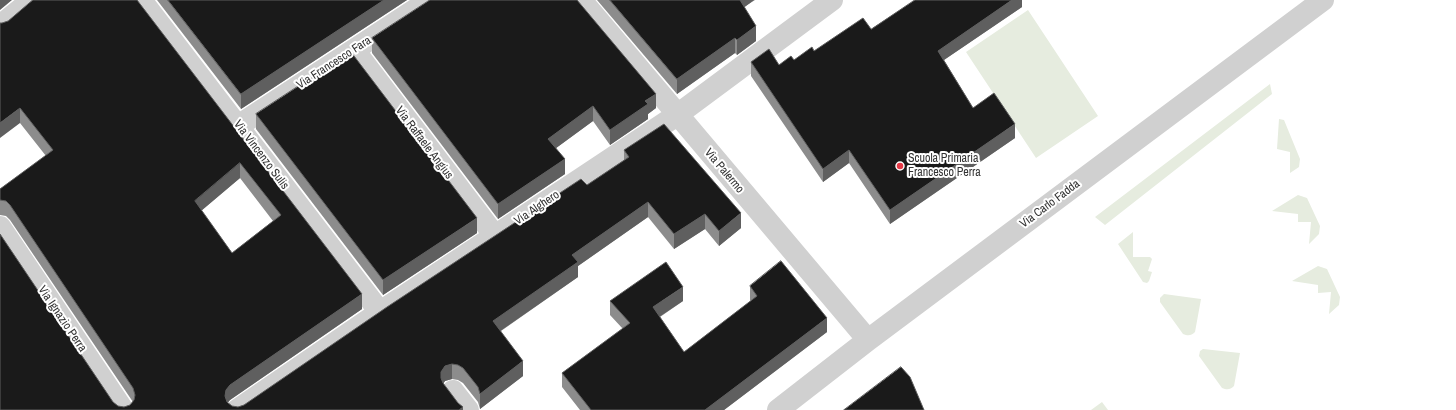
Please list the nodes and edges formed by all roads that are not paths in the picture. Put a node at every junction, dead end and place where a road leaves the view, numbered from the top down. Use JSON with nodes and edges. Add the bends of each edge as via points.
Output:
{"nodes":[{"id":1,"x":32,"y":0,"type":"edge"},
{"id":2,"x":141,"y":0,"type":"edge"},
{"id":3,"x":430,"y":0,"type":"edge"},
{"id":4,"x":582,"y":0,"type":"edge"},
{"id":5,"x":832,"y":0,"type":"edge"},
{"id":6,"x":1323,"y":0,"type":"edge"},
{"id":7,"x":0,"y":26,"type":"edge"},
{"id":8,"x":354,"y":50,"type":"junction"},
{"id":9,"x":677,"y":115,"type":"junction"},
{"id":10,"x":238,"y":126,"type":"junction"},
{"id":11,"x":0,"y":227,"type":"edge"},
{"id":12,"x":495,"y":236,"type":"junction"},
{"id":13,"x":380,"y":312,"type":"junction"},
{"id":14,"x":868,"y":340,"type":"junction"},
{"id":15,"x":453,"y":391,"type":"dead end"},
{"id":16,"x":124,"y":410,"type":"edge"},
{"id":17,"x":238,"y":410,"type":"edge"},
{"id":18,"x":468,"y":410,"type":"edge"},
{"id":19,"x":778,"y":410,"type":"edge"}],
"edges":[{"from":1,"to":7,"type":"street"},
{"from":2,"to":10,"type":"street","name":"Via Vincenzo Sulis"},
{"from":3,"to":8,"type":"street","name":"Via Francesco Fara"},
{"from":4,"to":9,"type":"street","name":"Via Palermo"},
{"from":5,"to":9,"type":"street","name":"Via Alghero"},
{"from":6,"to":14,"type":"street","name":"Via Carlo Fadda"},
{"from":8,"to":10,"type":"street","name":"Via Francesco Fara"},
{"from":8,"to":12,"type":"street","name":"Via Raffaele Angius"},
{"from":9,"to":12,"type":"street","name":"Via Alghero"},
{"from":9,"to":14,"type":"street","name":"Via Palermo"},
{"from":10,"to":13,"type":"street","name":"Via Vincenzo Sulis"},
{"from":11,"to":16,"type":"street","name":"Via Ignazio Perra"},
{"from":12,"to":13,"type":"street","name":"Via Alghero"},
{"from":13,"to":17,"type":"street","name":"Via Alghero"},
{"from":14,"to":19,"type":"street","name":"Via Carlo Fadda"},
{"from":15,"to":18,"type":"street"}]}
